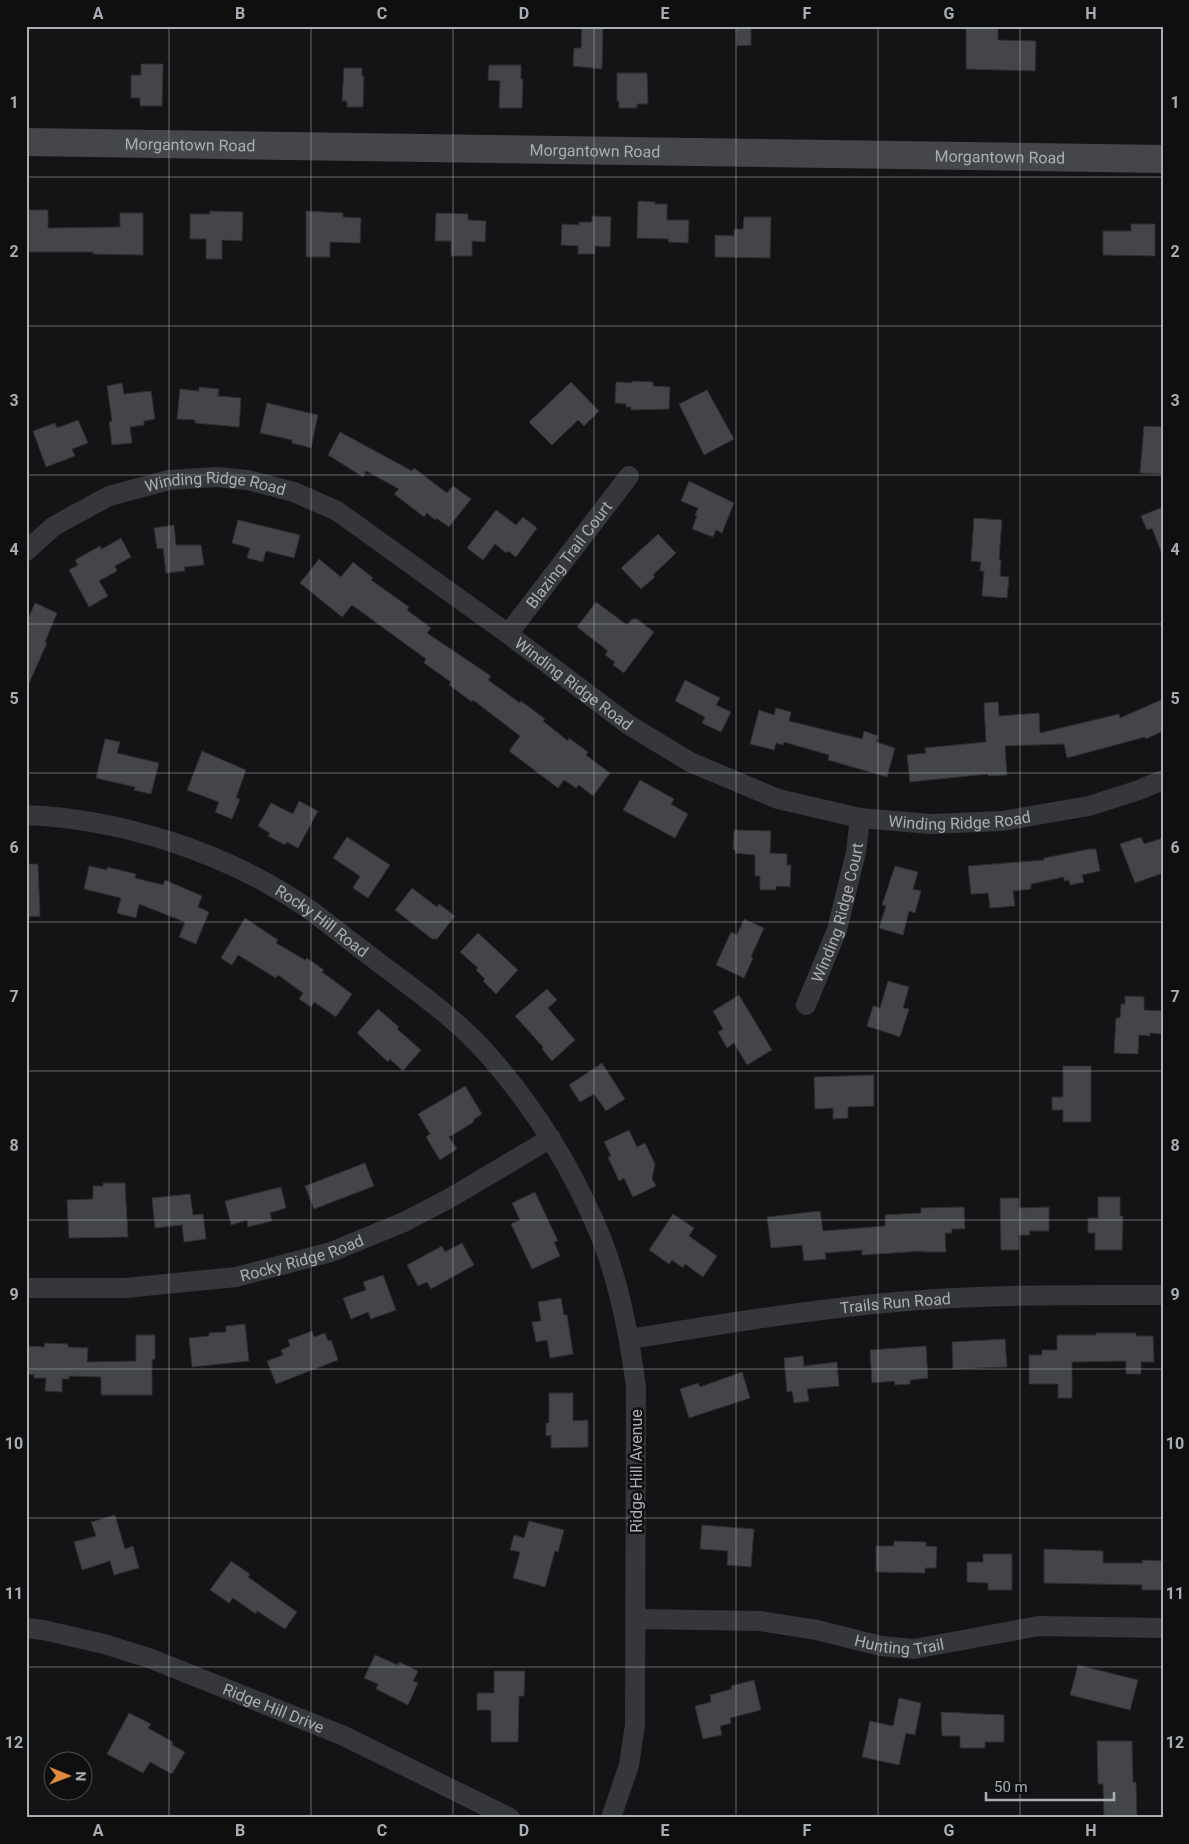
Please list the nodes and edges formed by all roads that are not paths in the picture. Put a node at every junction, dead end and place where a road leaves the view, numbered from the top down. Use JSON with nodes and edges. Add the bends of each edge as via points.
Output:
{"nodes":[{"id":1,"x":26,"y":142,"type":"edge"},
{"id":2,"x":1163,"y":159,"type":"edge"},
{"id":3,"x":630,"y":476,"type":"dead end"},
{"id":4,"x":26,"y":551,"type":"edge"},
{"id":5,"x":508,"y":634,"type":"junction"},
{"id":6,"x":1163,"y":780,"type":"edge"},
{"id":7,"x":26,"y":815,"type":"edge"},
{"id":8,"x":860,"y":818,"type":"junction"},
{"id":9,"x":806,"y":1005,"type":"dead end"},
{"id":10,"x":551,"y":1138,"type":"junction"},
{"id":11,"x":26,"y":1288,"type":"edge"},
{"id":12,"x":1163,"y":1295,"type":"edge"},
{"id":13,"x":630,"y":1340,"type":"junction"},
{"id":14,"x":636,"y":1619,"type":"junction"},
{"id":15,"x":26,"y":1628,"type":"edge"},
{"id":16,"x":1163,"y":1628,"type":"edge"},
{"id":17,"x":510,"y":1818,"type":"edge"},
{"id":18,"x":611,"y":1818,"type":"edge"}],
"edges":[{"from":1,"to":2,"type":"main road","name":"Morgantown Road"},
{"from":3,"to":5,"type":"street","name":"Blazing Trail Court"},
{"from":4,"to":5,"type":"street","name":"Winding Ridge Road","via":[[54,526],[109,496],[169,480],[216,477],[248,480],[294,492],[337,511]]},
{"from":5,"to":8,"type":"street","name":"Winding Ridge Road","via":[[629,725],[690,762],[778,799]]},
{"from":6,"to":8,"type":"street","name":"Winding Ridge Road","via":[[1089,806],[1002,821],[930,824]]},
{"from":7,"to":10,"type":"street","name":"Rocky Hill Road","via":[[117,826],[177,843],[249,873],[303,905],[448,1016],[489,1056]]},
{"from":8,"to":9,"type":"street","name":"Winding Ridge Court","via":[[856,852],[837,930]]},
{"from":10,"to":11,"type":"street","name":"Rocky Ridge Road","via":[[404,1222],[331,1252],[236,1277],[125,1288]]},
{"from":10,"to":13,"type":"street","name":"Ridge Hill Avenue","via":[[595,1221]]},
{"from":12,"to":13,"type":"street","name":"Trails Run Road","via":[[1012,1296],[887,1303],[763,1317]]},
{"from":13,"to":14,"type":"street","name":"Ridge Hill Avenue","via":[[636,1388]]},
{"from":14,"to":16,"type":"street","name":"Hunting Trail","via":[[760,1621],[817,1630],[880,1646],[914,1649],[1039,1626]]},
{"from":14,"to":18,"type":"street","name":"Ridge Hill Avenue","via":[[635,1725],[629,1765]]},
{"from":15,"to":17,"type":"street","name":"Ridge Hill Drive","via":[[104,1644],[149,1658],[344,1736]]}]}
